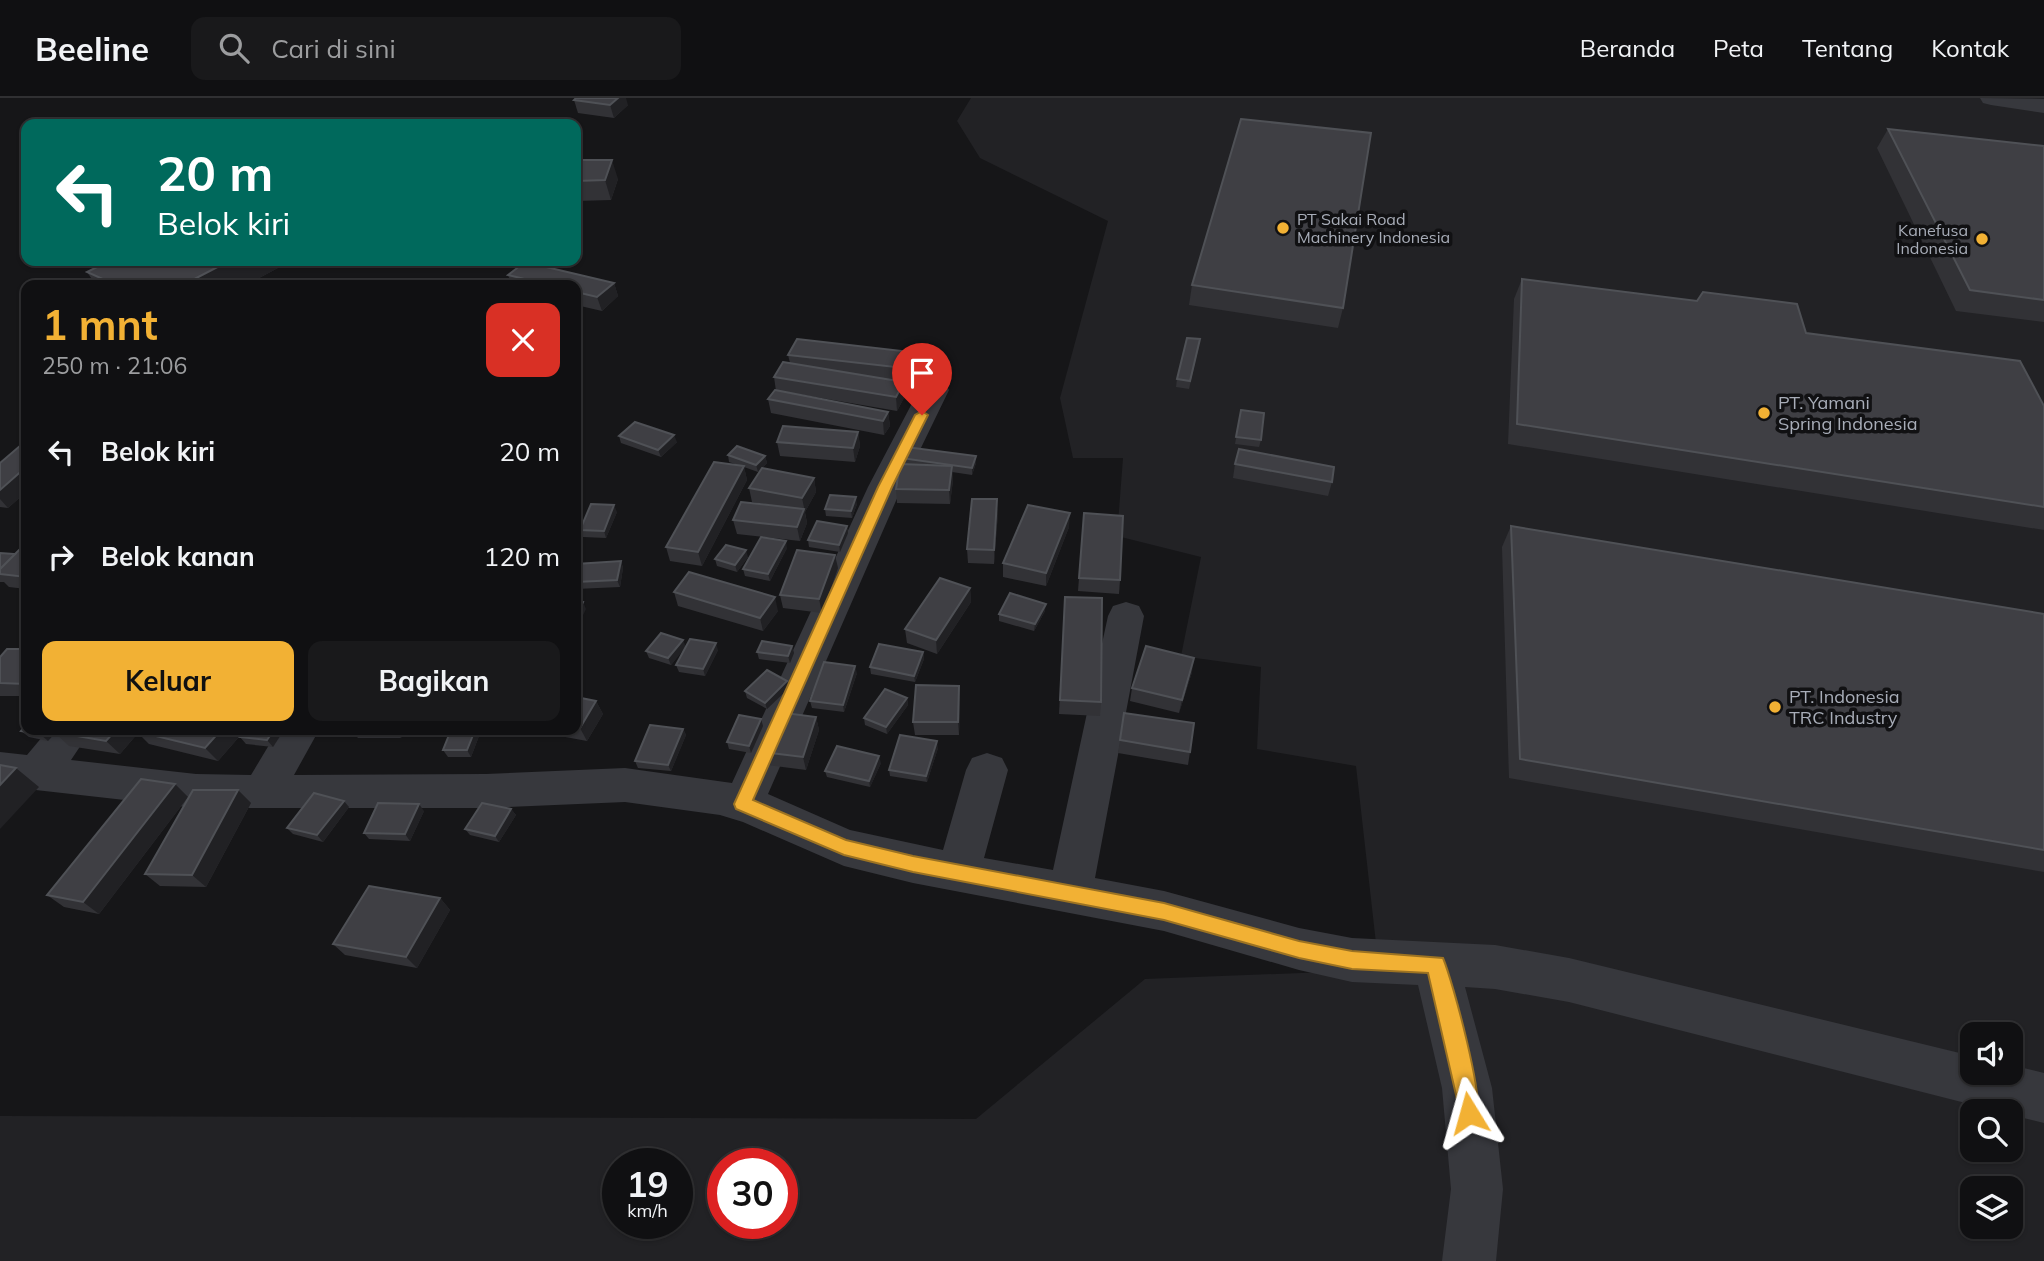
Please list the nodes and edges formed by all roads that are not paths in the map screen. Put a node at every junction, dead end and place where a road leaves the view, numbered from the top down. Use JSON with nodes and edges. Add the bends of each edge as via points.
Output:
{"nodes":[{"id":1,"x":2002,"y":99,"type":"edge"},
{"id":2,"x":2044,"y":106,"type":"edge"},
{"id":3,"x":934,"y":390,"type":"dead end"},
{"id":4,"x":1126,"y":616,"type":"dead end"},
{"id":5,"x":65,"y":735,"type":"edge"},
{"id":6,"x":296,"y":735,"type":"edge"},
{"id":7,"x":987,"y":770,"type":"dead end"},
{"id":8,"x":19,"y":771,"type":"edge"},
{"id":9,"x":263,"y":793,"type":"junction"},
{"id":10,"x":743,"y":804,"type":"junction"},
{"id":11,"x":958,"y":872,"type":"junction"},
{"id":12,"x":1070,"y":892,"type":"junction"},
{"id":13,"x":1436,"y":965,"type":"junction"},
{"id":14,"x":2044,"y":1098,"type":"edge"},
{"id":15,"x":1469,"y":1261,"type":"edge"}],
"edges":[{"from":1,"to":2,"type":"street"},
{"from":3,"to":10,"type":"street","via":[[885,487]]},
{"from":4,"to":12,"type":"street"},
{"from":5,"to":8,"type":"street"},
{"from":6,"to":9,"type":"street"},
{"from":7,"to":11,"type":"street"},
{"from":8,"to":9,"type":"street","via":[[196,791]]},
{"from":9,"to":10,"type":"street","via":[[625,785]]},
{"from":10,"to":11,"type":"street","via":[[844,847]]},
{"from":11,"to":12,"type":"street"},
{"from":12,"to":13,"type":"street","via":[[1164,911],[1325,955]]},
{"from":13,"to":14,"type":"street","via":[[1495,967],[1569,980]]},
{"from":13,"to":15,"type":"street","via":[[1467,1088],[1477,1189]]}]}
